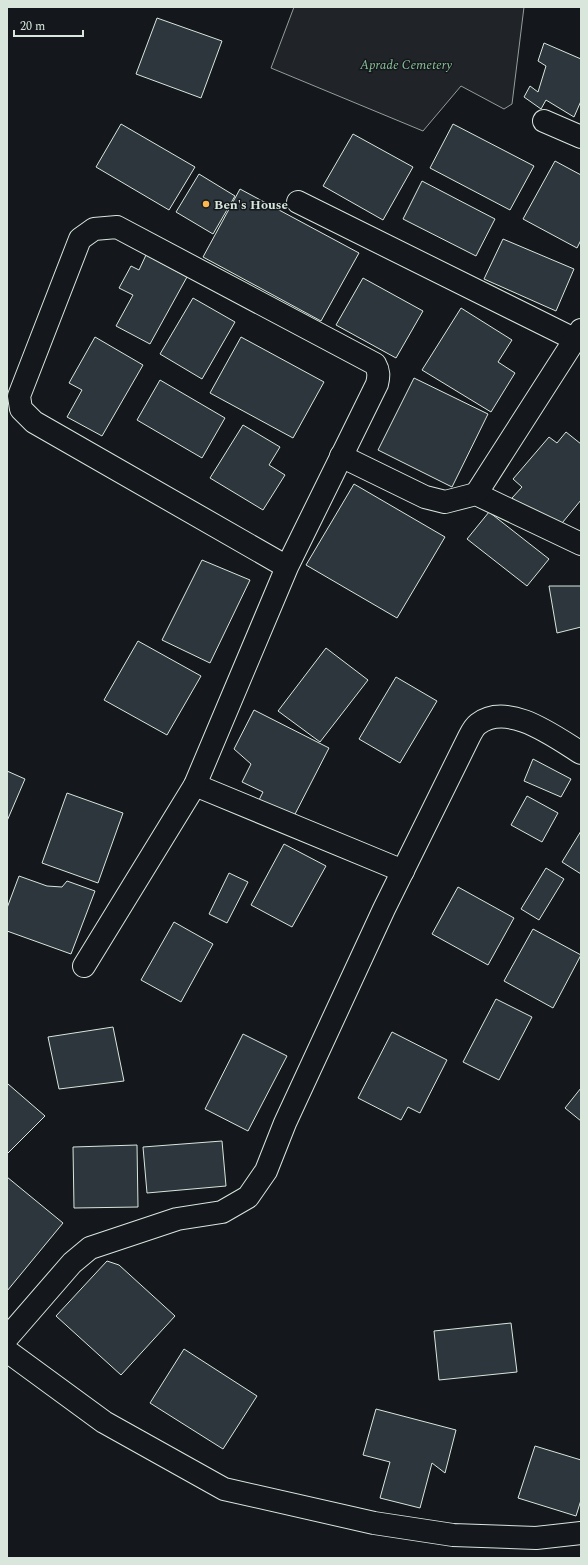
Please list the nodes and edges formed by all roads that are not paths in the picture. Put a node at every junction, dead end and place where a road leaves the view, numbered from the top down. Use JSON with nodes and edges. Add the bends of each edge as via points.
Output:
{"nodes":[{"id":1,"x":544,"y":121,"type":"dead end"},
{"id":2,"x":581,"y":137,"type":"edge"},
{"id":3,"x":298,"y":202,"type":"dead end"},
{"id":4,"x":578,"y":335,"type":"edge"},
{"id":5,"x":341,"y":456,"type":"junction"},
{"id":6,"x":476,"y":494,"type":"junction"},
{"id":7,"x":581,"y":544,"type":"edge"},
{"id":8,"x":287,"y":567,"type":"junction"},
{"id":9,"x":581,"y":753,"type":"edge"},
{"id":10,"x":194,"y":785,"type":"junction"},
{"id":11,"x":403,"y":871,"type":"junction"},
{"id":12,"x":84,"y":966,"type":"dead end"},
{"id":13,"x":7,"y":1338,"type":"edge"},
{"id":14,"x":7,"y":1351,"type":"edge"},
{"id":15,"x":581,"y":1533,"type":"edge"}],
"edges":[{"from":1,"to":2,"type":"street"},
{"from":3,"to":4,"type":"street"},
{"from":4,"to":6,"type":"street"},
{"from":5,"to":6,"type":"street","via":[[425,497],[445,502]]},
{"from":5,"to":8,"type":"street"},
{"from":5,"to":8,"type":"street","via":[[377,384],[378,370],[375,364],[117,227],[94,229],[80,239],[19,396],[21,409],[34,422]]},
{"from":6,"to":7,"type":"street"},
{"from":8,"to":10,"type":"street"},
{"from":9,"to":11,"type":"street","via":[[519,718],[503,716],[477,725]]},
{"from":10,"to":11,"type":"street"},
{"from":10,"to":12,"type":"street"},
{"from":11,"to":13,"type":"street","via":[[285,1123],[266,1171],[248,1197],[222,1212],[177,1219],[90,1248],[72,1263]]},
{"from":14,"to":15,"type":"street","via":[[104,1422],[224,1490],[374,1522],[453,1535],[536,1538]]}]}
